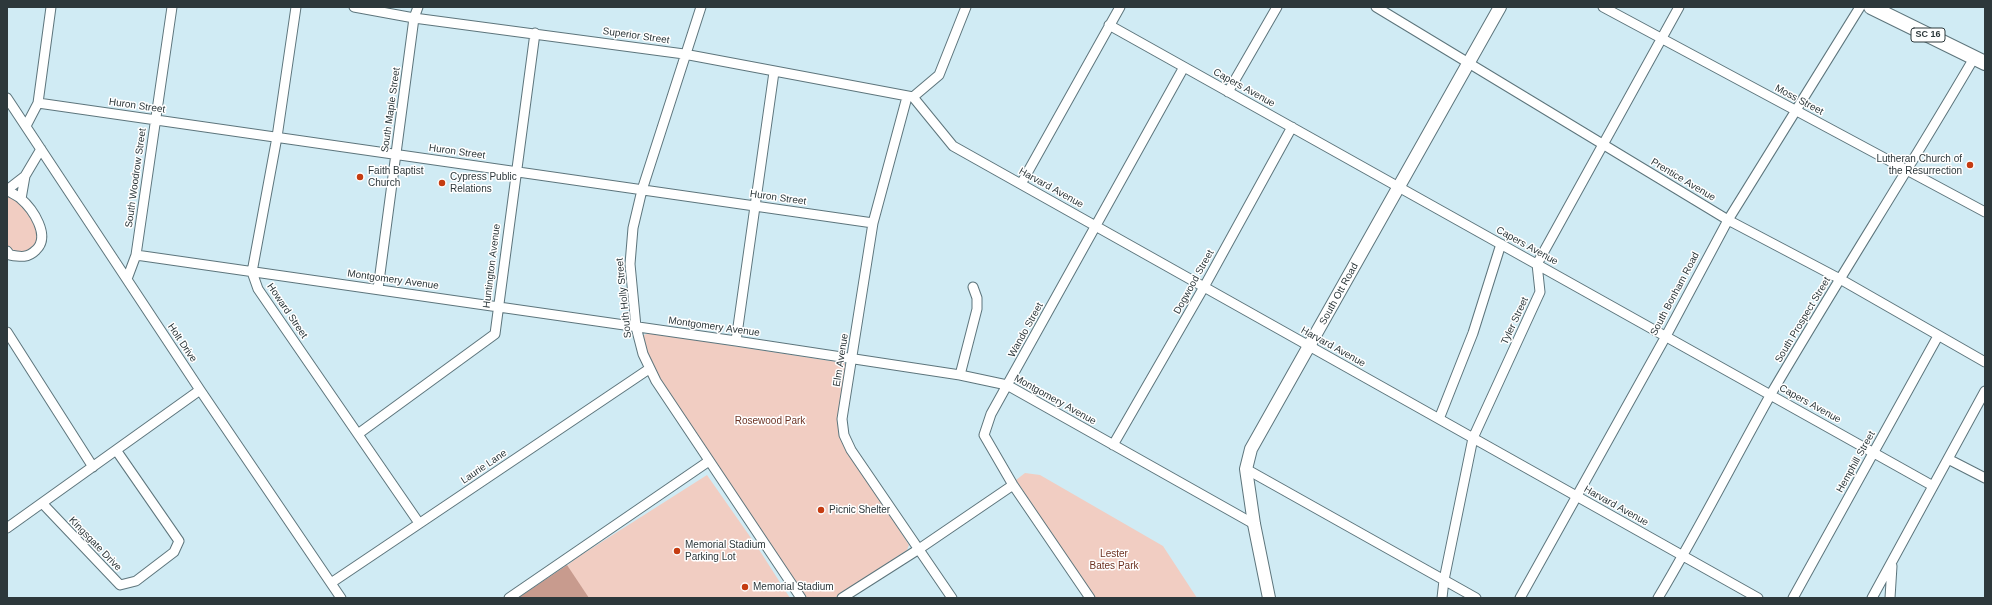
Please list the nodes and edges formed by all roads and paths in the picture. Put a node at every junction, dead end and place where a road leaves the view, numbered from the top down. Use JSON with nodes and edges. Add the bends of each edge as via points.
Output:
{"nodes":[{"id":1,"x":51,"y":7,"type":"edge"},
{"id":2,"x":172,"y":7,"type":"edge"},
{"id":3,"x":296,"y":7,"type":"edge"},
{"id":4,"x":354,"y":7,"type":"edge"},
{"id":5,"x":418,"y":7,"type":"edge"},
{"id":6,"x":701,"y":7,"type":"edge"},
{"id":7,"x":966,"y":7,"type":"edge"},
{"id":8,"x":1120,"y":7,"type":"edge"},
{"id":9,"x":1277,"y":7,"type":"edge"},
{"id":10,"x":1376,"y":7,"type":"edge"},
{"id":11,"x":1500,"y":7,"type":"edge"},
{"id":12,"x":1603,"y":7,"type":"edge"},
{"id":13,"x":1679,"y":7,"type":"edge"},
{"id":14,"x":1860,"y":7,"type":"edge"},
{"id":15,"x":1871,"y":7,"type":"edge"},
{"id":16,"x":414,"y":18,"type":"junction"},
{"id":17,"x":1109,"y":25,"type":"junction"},
{"id":18,"x":535,"y":33,"type":"junction"},
{"id":19,"x":1660,"y":39,"type":"junction"},
{"id":20,"x":684,"y":54,"type":"junction"},
{"id":21,"x":1980,"y":60,"type":"edge"},
{"id":22,"x":1468,"y":62,"type":"junction"},
{"id":23,"x":1184,"y":67,"type":"junction"},
{"id":24,"x":774,"y":72,"type":"junction"},
{"id":25,"x":1228,"y":92,"type":"junction"},
{"id":26,"x":910,"y":97,"type":"junction"},
{"id":27,"x":7,"y":98,"type":"edge"},
{"id":28,"x":38,"y":103,"type":"junction"},
{"id":29,"x":1797,"y":112,"type":"junction"},
{"id":30,"x":155,"y":120,"type":"junction"},
{"id":31,"x":26,"y":126,"type":"junction"},
{"id":32,"x":1292,"y":127,"type":"junction"},
{"id":33,"x":277,"y":137,"type":"junction"},
{"id":34,"x":1603,"y":145,"type":"junction"},
{"id":35,"x":41,"y":149,"type":"junction"},
{"id":36,"x":396,"y":154,"type":"junction"},
{"id":37,"x":515,"y":171,"type":"junction"},
{"id":38,"x":1908,"y":171,"type":"junction"},
{"id":39,"x":24,"y":176,"type":"junction"},
{"id":40,"x":1021,"y":184,"type":"junction"},
{"id":41,"x":1399,"y":187,"type":"junction"},
{"id":42,"x":7,"y":190,"type":"edge"},
{"id":43,"x":642,"y":190,"type":"junction"},
{"id":44,"x":21,"y":199,"type":"junction"},
{"id":45,"x":754,"y":206,"type":"junction"},
{"id":46,"x":1985,"y":212,"type":"edge"},
{"id":47,"x":1728,"y":220,"type":"junction"},
{"id":48,"x":873,"y":223,"type":"junction"},
{"id":49,"x":1096,"y":226,"type":"junction"},
{"id":50,"x":1501,"y":244,"type":"junction"},
{"id":51,"x":7,"y":251,"type":"edge"},
{"id":52,"x":136,"y":255,"type":"junction"},
{"id":53,"x":1537,"y":264,"type":"junction"},
{"id":54,"x":252,"y":272,"type":"junction"},
{"id":55,"x":127,"y":279,"type":"junction"},
{"id":56,"x":1840,"y":279,"type":"junction"},
{"id":57,"x":973,"y":287,"type":"dead end"},
{"id":58,"x":1204,"y":287,"type":"junction"},
{"id":59,"x":378,"y":289,"type":"junction"},
{"id":60,"x":498,"y":306,"type":"junction"},
{"id":61,"x":636,"y":327,"type":"junction"},
{"id":62,"x":7,"y":332,"type":"edge"},
{"id":63,"x":1666,"y":336,"type":"junction"},
{"id":64,"x":1938,"y":336,"type":"junction"},
{"id":65,"x":736,"y":341,"type":"junction"},
{"id":66,"x":1310,"y":347,"type":"junction"},
{"id":67,"x":852,"y":360,"type":"junction"},
{"id":68,"x":1985,"y":362,"type":"edge"},
{"id":69,"x":649,"y":369,"type":"junction"},
{"id":70,"x":960,"y":376,"type":"junction"},
{"id":71,"x":1007,"y":385,"type":"junction"},
{"id":72,"x":200,"y":390,"type":"junction"},
{"id":73,"x":1985,"y":391,"type":"edge"},
{"id":74,"x":1771,"y":395,"type":"junction"},
{"id":75,"x":1439,"y":419,"type":"junction"},
{"id":76,"x":358,"y":434,"type":"junction"},
{"id":77,"x":1473,"y":438,"type":"junction"},
{"id":78,"x":1113,"y":445,"type":"junction"},
{"id":79,"x":116,"y":450,"type":"junction"},
{"id":80,"x":1873,"y":452,"type":"junction"},
{"id":81,"x":1948,"y":460,"type":"junction"},
{"id":82,"x":709,"y":461,"type":"junction"},
{"id":83,"x":93,"y":467,"type":"junction"},
{"id":84,"x":1246,"y":469,"type":"junction"},
{"id":85,"x":1985,"y":478,"type":"edge"},
{"id":86,"x":1013,"y":485,"type":"junction"},
{"id":87,"x":1933,"y":486,"type":"junction"},
{"id":88,"x":1577,"y":496,"type":"junction"},
{"id":89,"x":42,"y":503,"type":"junction"},
{"id":90,"x":419,"y":524,"type":"junction"},
{"id":91,"x":1254,"y":524,"type":"junction"},
{"id":92,"x":7,"y":528,"type":"edge"},
{"id":93,"x":919,"y":549,"type":"junction"},
{"id":94,"x":1683,"y":556,"type":"junction"},
{"id":95,"x":1892,"y":562,"type":"junction"},
{"id":96,"x":1444,"y":580,"type":"junction"},
{"id":97,"x":331,"y":583,"type":"junction"},
{"id":98,"x":341,"y":598,"type":"edge"},
{"id":99,"x":509,"y":598,"type":"edge"},
{"id":100,"x":801,"y":598,"type":"edge"},
{"id":101,"x":842,"y":598,"type":"edge"},
{"id":102,"x":952,"y":598,"type":"edge"},
{"id":103,"x":1090,"y":598,"type":"edge"},
{"id":104,"x":1269,"y":598,"type":"edge"},
{"id":105,"x":1442,"y":598,"type":"edge"},
{"id":106,"x":1476,"y":598,"type":"edge"},
{"id":107,"x":1520,"y":598,"type":"edge"},
{"id":108,"x":1658,"y":598,"type":"edge"},
{"id":109,"x":1758,"y":598,"type":"edge"},
{"id":110,"x":1793,"y":598,"type":"edge"},
{"id":111,"x":1872,"y":598,"type":"edge"},
{"id":112,"x":1890,"y":598,"type":"edge"}],
"edges":[{"from":1,"to":28,"type":"street"},
{"from":2,"to":30,"type":"street","name":"South Woodrow Street"},
{"from":3,"to":33,"type":"street"},
{"from":4,"to":16,"type":"street","name":"Superior Street"},
{"from":5,"to":16,"type":"street","name":"South Maple Street"},
{"from":6,"to":20,"type":"street","name":"South Holly Street"},
{"from":7,"to":26,"type":"street","via":[[939,75]]},
{"from":8,"to":17,"type":"street"},
{"from":9,"to":25,"type":"street"},
{"from":10,"to":22,"type":"street","name":"Prentice Avenue"},
{"from":11,"to":22,"type":"street","name":"South Ott Road"},
{"from":12,"to":19,"type":"street","name":"Moss Street"},
{"from":13,"to":19,"type":"street"},
{"from":14,"to":29,"type":"street","name":"South Bonham Road"},
{"from":15,"to":21,"type":"main road","number":"SC 16"},
{"from":16,"to":18,"type":"street","name":"Superior Street"},
{"from":16,"to":36,"type":"street","name":"South Maple Street"},
{"from":17,"to":23,"type":"street","name":"Capers Avenue"},
{"from":17,"to":40,"type":"street"},
{"from":18,"to":20,"type":"street","name":"Superior Street"},
{"from":18,"to":37,"type":"street","name":"Huntington Avenue"},
{"from":19,"to":29,"type":"street","name":"Moss Street"},
{"from":19,"to":34,"type":"street"},
{"from":20,"to":24,"type":"street","name":"Superior Street"},
{"from":20,"to":43,"type":"street","name":"South Holly Street"},
{"from":21,"to":38,"type":"street","name":"South Prospect Street"},
{"from":22,"to":34,"type":"street","name":"Prentice Avenue"},
{"from":22,"to":41,"type":"street","name":"South Ott Road"},
{"from":23,"to":25,"type":"street","name":"Capers Avenue"},
{"from":23,"to":49,"type":"street","name":"Wando Street"},
{"from":24,"to":26,"type":"street","name":"Superior Street"},
{"from":24,"to":45,"type":"street"},
{"from":25,"to":32,"type":"street","name":"Capers Avenue"},
{"from":26,"to":40,"type":"street","name":"Harvard Avenue","via":[[953,146]]},
{"from":26,"to":48,"type":"street","name":"Elm Avenue"},
{"from":27,"to":31,"type":"street","name":"Holt Drive"},
{"from":28,"to":30,"type":"street","name":"Huron Street"},
{"from":28,"to":31,"type":"street"},
{"from":29,"to":38,"type":"street","name":"Moss Street"},
{"from":29,"to":47,"type":"street","name":"South Bonham Road"},
{"from":30,"to":33,"type":"street","name":"Huron Street"},
{"from":30,"to":52,"type":"street","name":"South Woodrow Street"},
{"from":31,"to":35,"type":"street","name":"Holt Drive"},
{"from":32,"to":41,"type":"street","name":"Capers Avenue"},
{"from":32,"to":58,"type":"street","name":"Dogwood Street"},
{"from":33,"to":36,"type":"street","name":"Huron Street"},
{"from":33,"to":54,"type":"street"},
{"from":34,"to":47,"type":"street","name":"Prentice Avenue"},
{"from":34,"to":53,"type":"street"},
{"from":35,"to":39,"type":"street"},
{"from":35,"to":55,"type":"street","name":"Holt Drive"},
{"from":36,"to":37,"type":"street","name":"Huron Street"},
{"from":36,"to":59,"type":"street","name":"South Maple Street"},
{"from":37,"to":43,"type":"street","name":"Huron Street"},
{"from":37,"to":60,"type":"street","name":"Huntington Avenue"},
{"from":38,"to":46,"type":"street","name":"Moss Street"},
{"from":38,"to":56,"type":"street","name":"South Prospect Street"},
{"from":39,"to":42,"type":"street"},
{"from":39,"to":44,"type":"street"},
{"from":40,"to":49,"type":"street","name":"Harvard Avenue"},
{"from":41,"to":50,"type":"street","name":"Capers Avenue"},
{"from":41,"to":66,"type":"street","name":"South Ott Road"},
{"from":42,"to":44,"type":"street"},
{"from":43,"to":45,"type":"street","name":"Huron Street"},
{"from":43,"to":61,"type":"street","name":"South Holly Street","via":[[633,228],[630,264]]},
{"from":44,"to":51,"type":"street","via":[[37,220],[43,239],[38,248],[23,258],[10,255]]},
{"from":45,"to":48,"type":"street","name":"Huron Street"},
{"from":45,"to":65,"type":"street"},
{"from":47,"to":56,"type":"street","name":"Prentice Avenue"},
{"from":47,"to":63,"type":"street","name":"South Bonham Road"},
{"from":48,"to":67,"type":"street","name":"Elm Avenue"},
{"from":49,"to":58,"type":"street","name":"Harvard Avenue"},
{"from":49,"to":71,"type":"street","name":"Wando Street"},
{"from":50,"to":53,"type":"street","name":"Capers Avenue"},
{"from":50,"to":75,"type":"street","via":[[1473,333]]},
{"from":52,"to":54,"type":"street","name":"Montgomery Avenue"},
{"from":52,"to":55,"type":"street","name":"South Woodrow Street"},
{"from":53,"to":63,"type":"street","name":"Capers Avenue"},
{"from":53,"to":77,"type":"street","name":"Tyler Street","via":[[1540,292]]},
{"from":54,"to":59,"type":"street","name":"Montgomery Avenue"},
{"from":54,"to":76,"type":"street","name":"Howard Street","via":[[258,288]]},
{"from":55,"to":72,"type":"street","name":"Holt Drive"},
{"from":56,"to":64,"type":"street","name":"Prentice Avenue"},
{"from":56,"to":74,"type":"street","name":"South Prospect Street"},
{"from":57,"to":70,"type":"street","via":[[977,298],[977,310]]},
{"from":58,"to":66,"type":"street","name":"Harvard Avenue"},
{"from":58,"to":78,"type":"street","name":"Dogwood Street"},
{"from":59,"to":60,"type":"street","name":"Montgomery Avenue"},
{"from":60,"to":61,"type":"street","name":"Montgomery Avenue"},
{"from":60,"to":76,"type":"street","name":"Huntington Avenue","via":[[495,334]]},
{"from":61,"to":65,"type":"street","name":"Montgomery Avenue"},
{"from":61,"to":69,"type":"street","name":"South Holly Street"},
{"from":62,"to":83,"type":"street"},
{"from":63,"to":74,"type":"street","name":"Capers Avenue"},
{"from":63,"to":88,"type":"street","name":"South Bonham Road"},
{"from":64,"to":68,"type":"street","name":"Prentice Avenue"},
{"from":64,"to":80,"type":"street","name":"Hemphill Street"},
{"from":65,"to":67,"type":"street","name":"Montgomery Avenue"},
{"from":66,"to":75,"type":"street","name":"Harvard Avenue"},
{"from":66,"to":84,"type":"street","name":"South Ott Road","via":[[1251,449]]},
{"from":67,"to":70,"type":"street","name":"Montgomery Avenue"},
{"from":67,"to":93,"type":"street","name":"Elm Avenue","via":[[842,419],[844,435],[851,450]]},
{"from":69,"to":82,"type":"street","name":"South Holly Street"},
{"from":69,"to":90,"type":"street","name":"Laurie Lane"},
{"from":70,"to":71,"type":"street","name":"Montgomery Avenue"},
{"from":71,"to":78,"type":"street","name":"Montgomery Avenue"},
{"from":71,"to":86,"type":"street","name":"Wando Street","via":[[991,414],[984,436]]},
{"from":72,"to":79,"type":"street"},
{"from":72,"to":97,"type":"street","name":"Holt Drive"},
{"from":73,"to":81,"type":"street"},
{"from":74,"to":80,"type":"street","name":"Capers Avenue"},
{"from":74,"to":94,"type":"street","name":"South Prospect Street"},
{"from":75,"to":77,"type":"street","name":"Harvard Avenue"},
{"from":76,"to":90,"type":"street","name":"Howard Street"},
{"from":77,"to":88,"type":"street","name":"Harvard Avenue"},
{"from":77,"to":96,"type":"street","name":"Tyler Street"},
{"from":78,"to":91,"type":"street","name":"Montgomery Avenue"},
{"from":79,"to":83,"type":"street"},
{"from":79,"to":89,"type":"street","name":"Kingsgate Drive","via":[[179,541],[174,552],[136,581],[120,585]]},
{"from":80,"to":87,"type":"street","name":"Capers Avenue"},
{"from":80,"to":110,"type":"street","name":"Hemphill Street"},
{"from":81,"to":85,"type":"street"},
{"from":81,"to":87,"type":"street"},
{"from":82,"to":99,"type":"street"},
{"from":82,"to":100,"type":"street","name":"South Holly Street"},
{"from":83,"to":89,"type":"street"},
{"from":84,"to":91,"type":"street","name":"South Ott Road"},
{"from":84,"to":96,"type":"street"},
{"from":86,"to":93,"type":"street"},
{"from":86,"to":103,"type":"street","name":"Wando Street"},
{"from":87,"to":95,"type":"street"},
{"from":88,"to":94,"type":"street","name":"Harvard Avenue"},
{"from":88,"to":107,"type":"street","name":"South Bonham Road"},
{"from":89,"to":92,"type":"street"},
{"from":90,"to":97,"type":"street","name":"Laurie Lane"},
{"from":91,"to":104,"type":"street","name":"South Ott Road"},
{"from":93,"to":101,"type":"street"},
{"from":93,"to":102,"type":"street","name":"Elm Avenue"},
{"from":94,"to":108,"type":"street","name":"South Prospect Street"},
{"from":94,"to":109,"type":"street","name":"Harvard Avenue"},
{"from":95,"to":111,"type":"street"},
{"from":95,"to":112,"type":"street"},
{"from":96,"to":105,"type":"street","name":"Tyler Street"},
{"from":96,"to":106,"type":"street"},
{"from":97,"to":98,"type":"street","name":"Holt Drive"}]}
